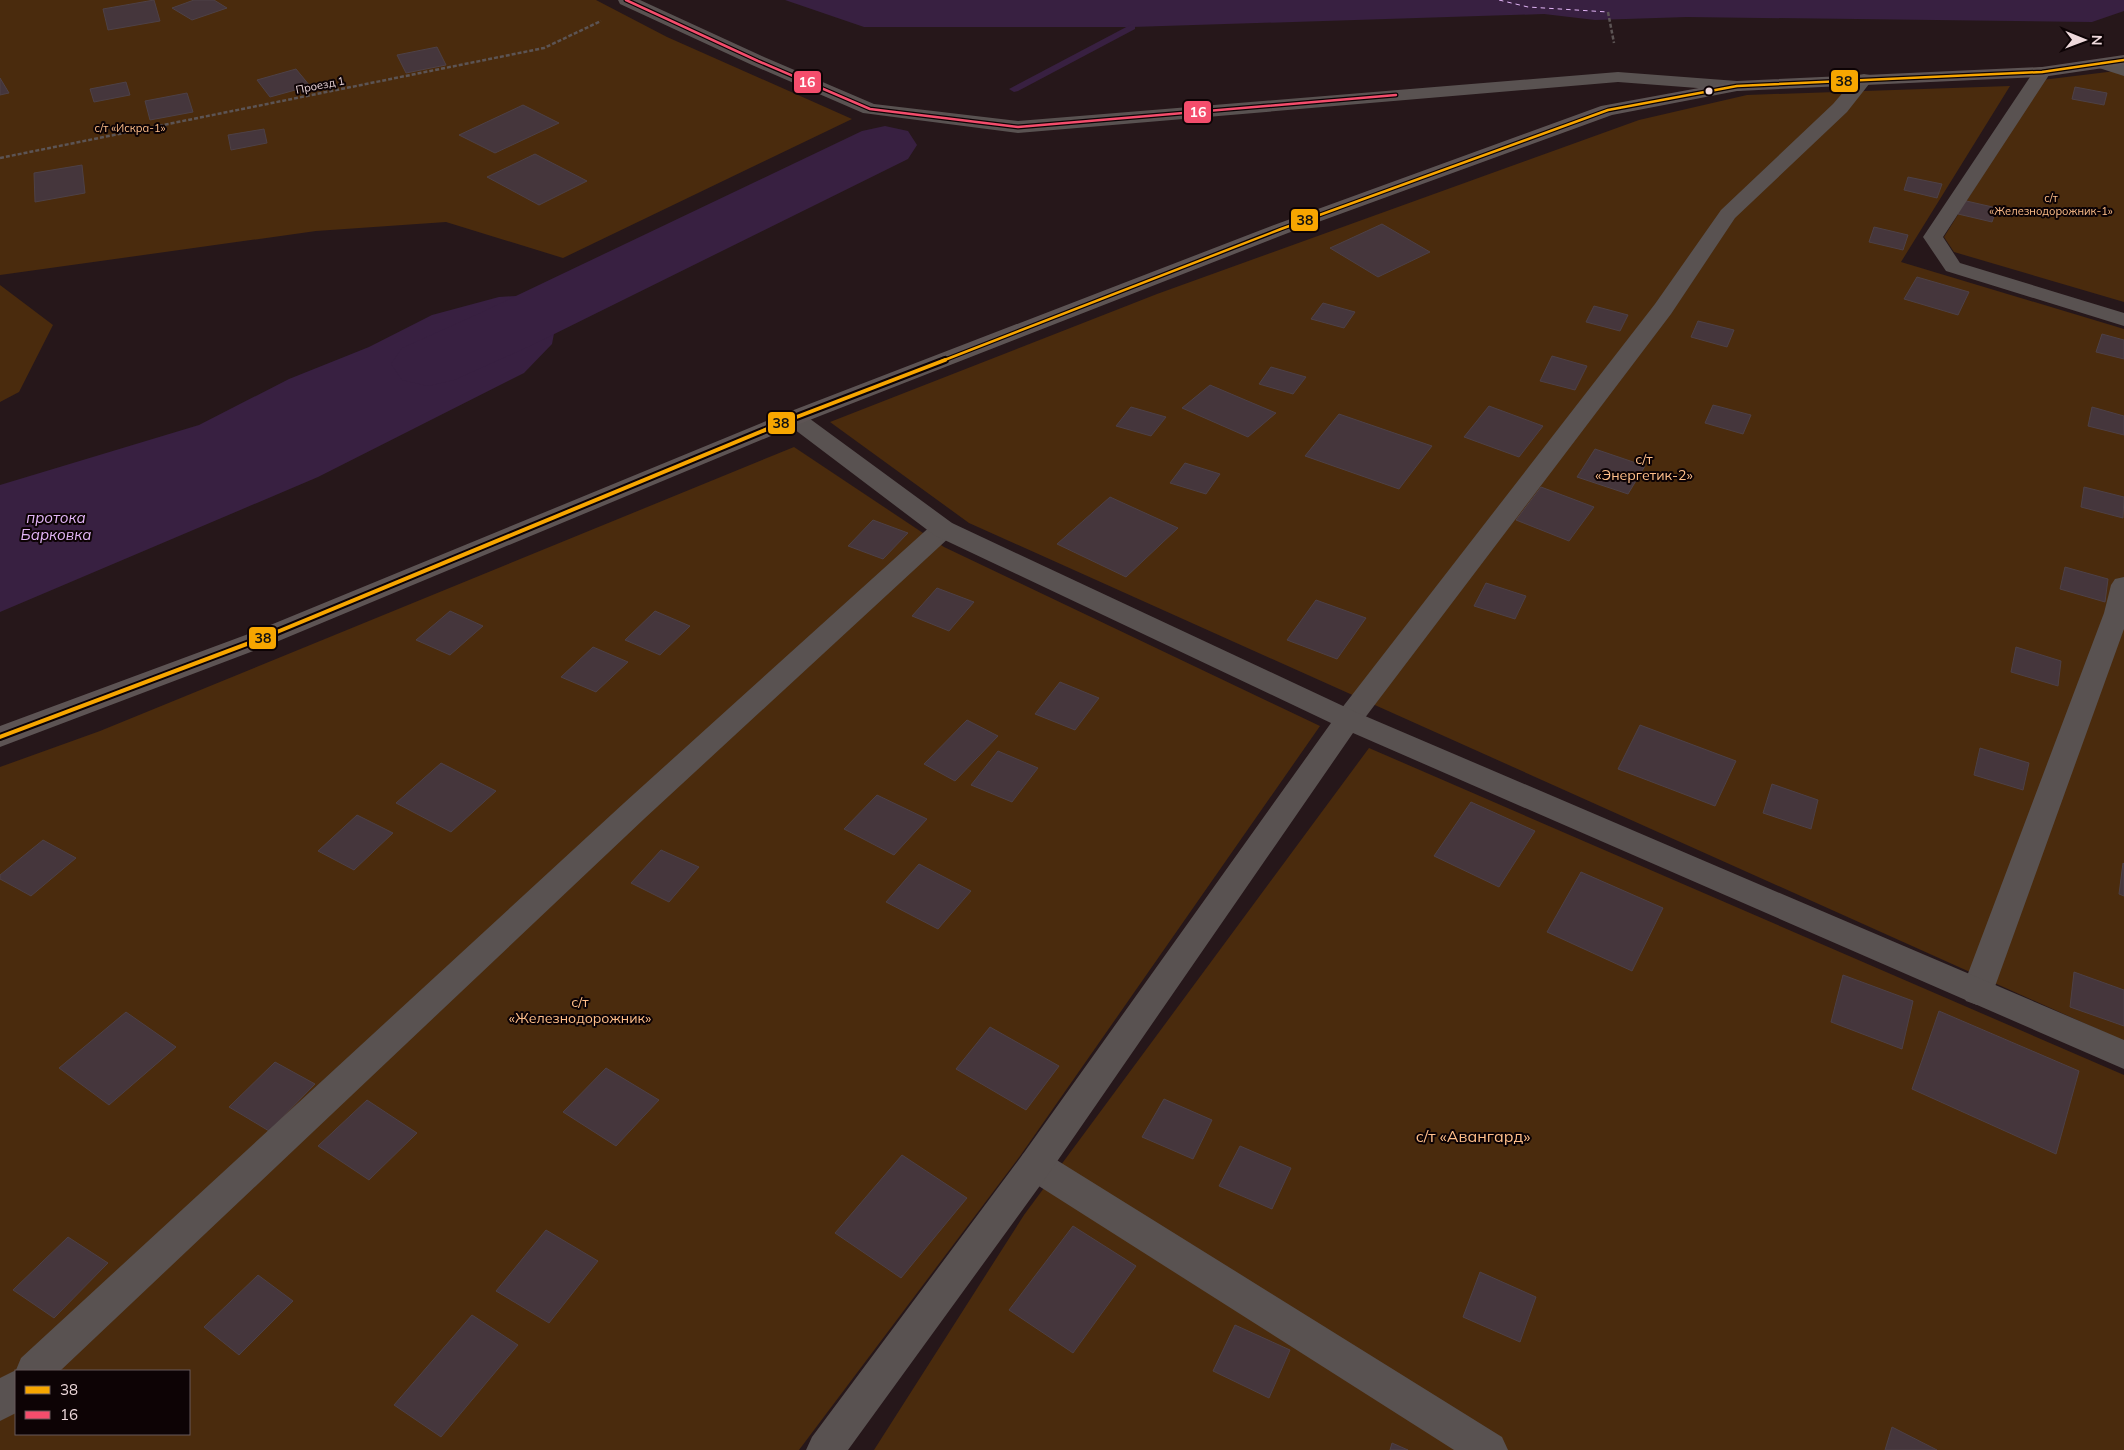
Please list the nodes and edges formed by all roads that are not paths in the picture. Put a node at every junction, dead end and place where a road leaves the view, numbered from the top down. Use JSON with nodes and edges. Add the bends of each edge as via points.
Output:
{"nodes":[{"id":1,"x":631,"y":2,"type":"edge"},
{"id":2,"x":2118,"y":65,"type":"edge"},
{"id":3,"x":2042,"y":72,"type":"junction"},
{"id":4,"x":1864,"y":79,"type":"junction"},
{"id":5,"x":1737,"y":86,"type":"junction"},
{"id":6,"x":2124,"y":320,"type":"edge"},
{"id":7,"x":794,"y":418,"type":"junction"},
{"id":8,"x":943,"y":529,"type":"junction"},
{"id":9,"x":2124,"y":585,"type":"edge"},
{"id":10,"x":1348,"y":720,"type":"junction"},
{"id":11,"x":0,"y":737,"type":"edge"},
{"id":12,"x":1976,"y":992,"type":"junction"},
{"id":13,"x":2124,"y":1055,"type":"edge"},
{"id":14,"x":1035,"y":1164,"type":"junction"},
{"id":15,"x":35,"y":1370,"type":"edge"},
{"id":16,"x":15,"y":1389,"type":"edge"},
{"id":17,"x":0,"y":1403,"type":"edge"},
{"id":18,"x":825,"y":1450,"type":"edge"},
{"id":19,"x":1489,"y":1450,"type":"edge"}],
"edges":[{"from":1,"to":5,"type":"street","via":[[870,109],[1018,126],[1618,77]]},
{"from":2,"to":3,"type":"main road"},
{"from":3,"to":4,"type":"main road"},
{"from":3,"to":6,"type":"street","via":[[1933,237],[1953,267]]},
{"from":4,"to":5,"type":"main road"},
{"from":4,"to":10,"type":"street","via":[[1840,108],[1728,214],[1663,309]]},
{"from":5,"to":7,"type":"main road","via":[[1608,110],[1281,229]]},
{"from":7,"to":8,"type":"street"},
{"from":7,"to":11,"type":"main road","via":[[260,639]]},
{"from":8,"to":10,"type":"street"},
{"from":8,"to":15,"type":"street","via":[[641,805]]},
{"from":9,"to":12,"type":"street","via":[[2117,613]]},
{"from":10,"to":12,"type":"street"},
{"from":10,"to":14,"type":"street"},
{"from":12,"to":13,"type":"street"},
{"from":14,"to":18,"type":"street"},
{"from":14,"to":19,"type":"street"},
{"from":16,"to":17,"type":"street"}]}
